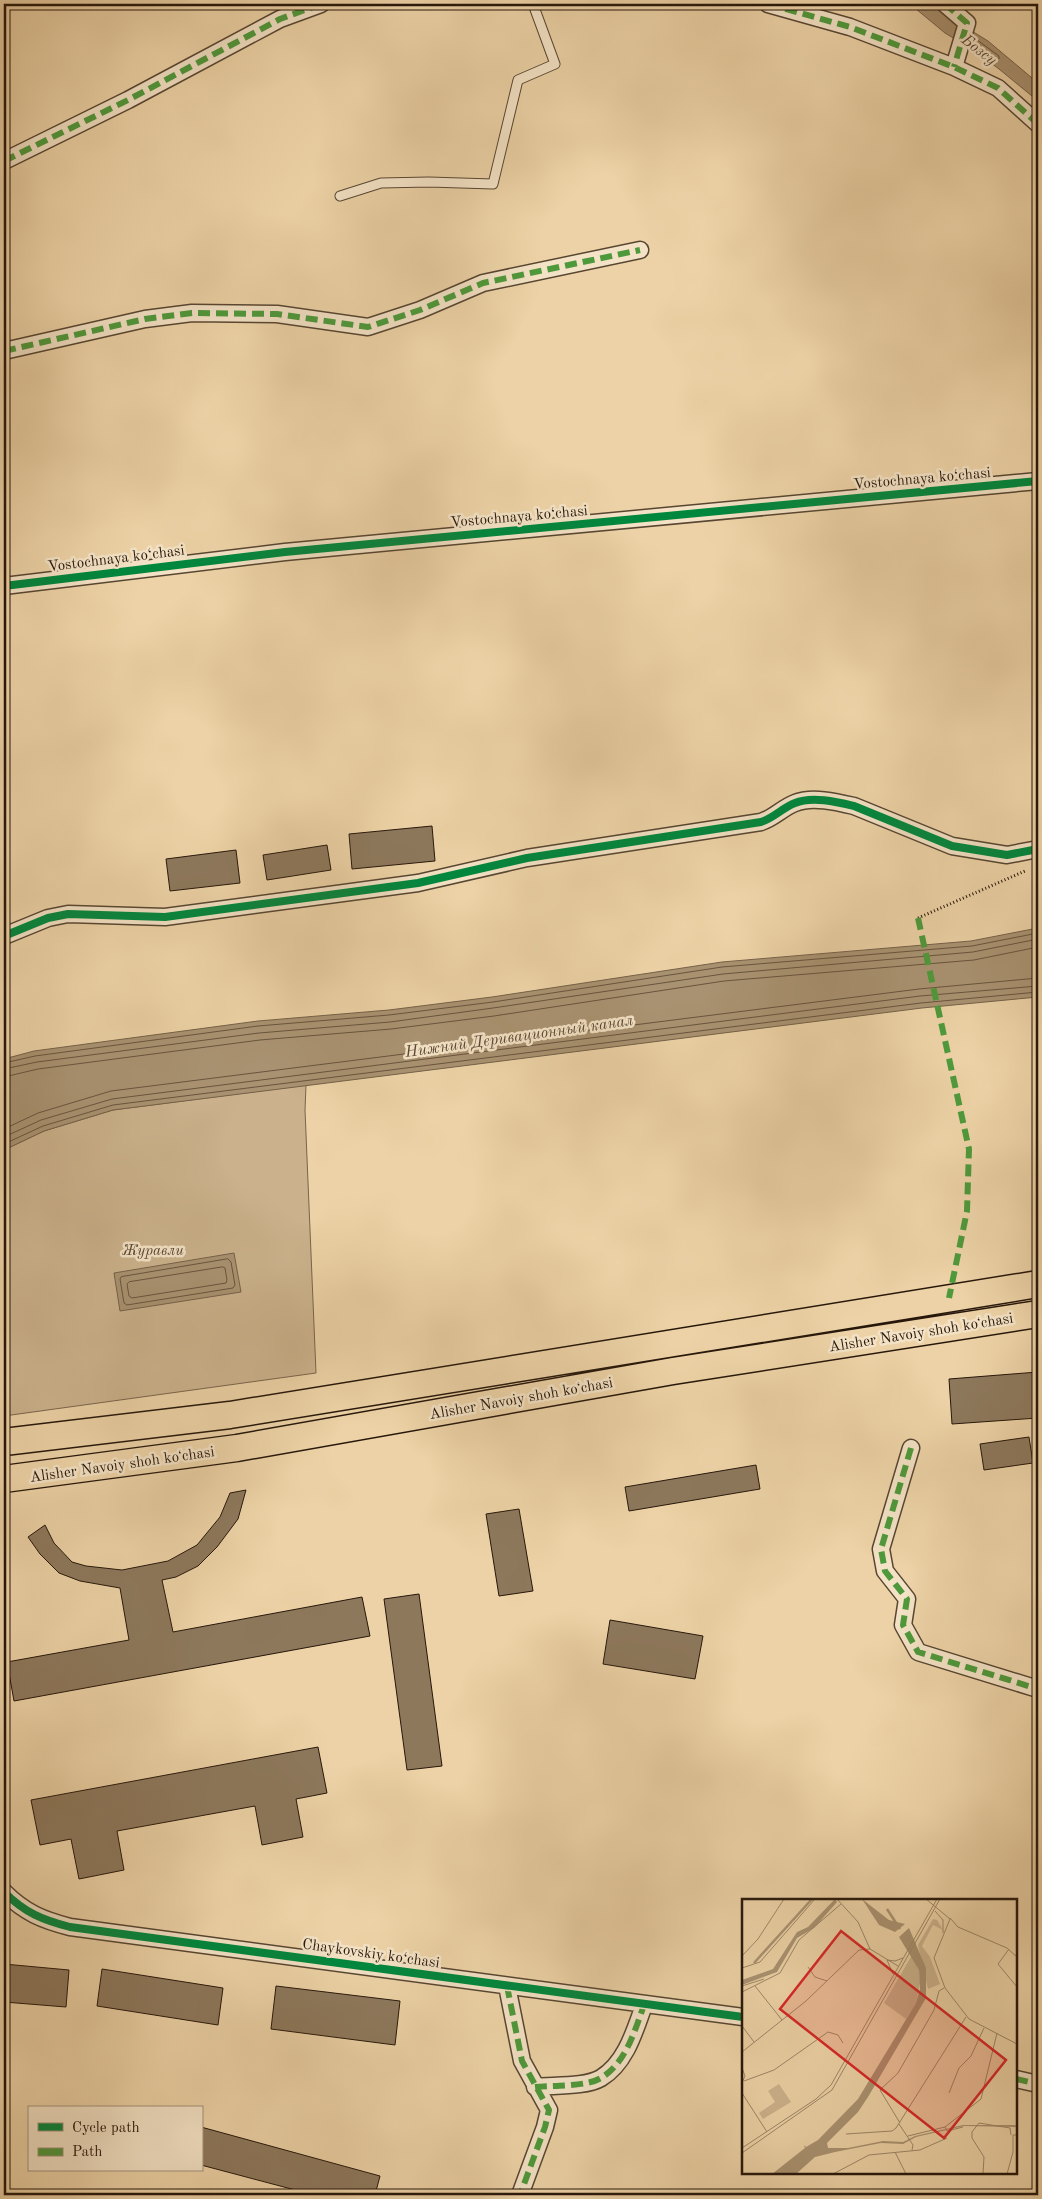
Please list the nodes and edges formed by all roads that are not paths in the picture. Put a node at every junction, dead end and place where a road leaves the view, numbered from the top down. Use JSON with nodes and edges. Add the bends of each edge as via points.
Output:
{"nodes":[{"id":1,"x":321,"y":4,"type":"edge"},
{"id":2,"x":533,"y":4,"type":"edge"},
{"id":3,"x":768,"y":4,"type":"edge"},
{"id":4,"x":945,"y":4,"type":"edge"},
{"id":5,"x":954,"y":67,"type":"junction"},
{"id":6,"x":1038,"y":124,"type":"edge"},
{"id":7,"x":4,"y":161,"type":"edge"},
{"id":8,"x":340,"y":196,"type":"dead end"},
{"id":9,"x":640,"y":250,"type":"dead end"},
{"id":10,"x":4,"y":351,"type":"edge"},
{"id":11,"x":1038,"y":481,"type":"edge"},
{"id":12,"x":4,"y":586,"type":"edge"},
{"id":13,"x":1038,"y":849,"type":"edge"},
{"id":14,"x":4,"y":936,"type":"edge"},
{"id":15,"x":1038,"y":1284,"type":"edge"},
{"id":16,"x":1038,"y":1314,"type":"edge"},
{"id":17,"x":4,"y":1442,"type":"edge"},
{"id":18,"x":911,"y":1448,"type":"dead end"},
{"id":19,"x":40,"y":1474,"type":"junction"},
{"id":20,"x":4,"y":1479,"type":"edge"},
{"id":21,"x":4,"y":1498,"type":"edge"},
{"id":22,"x":1038,"y":1689,"type":"edge"},
{"id":23,"x":4,"y":1892,"type":"edge"},
{"id":24,"x":507,"y":1986,"type":"junction"},
{"id":25,"x":644,"y":2005,"type":"junction"},
{"id":26,"x":742,"y":2018,"type":"edge"},
{"id":27,"x":1017,"y":2079,"type":"edge"},
{"id":28,"x":1038,"y":2084,"type":"edge"},
{"id":29,"x":535,"y":2087,"type":"junction"},
{"id":30,"x":520,"y":2195,"type":"edge"}],
"edges":[{"from":1,"to":7,"type":"street","via":[[280,19]]},
{"from":2,"to":8,"type":"lane","via":[[554,64],[518,80],[493,184],[382,183]]},
{"from":3,"to":5,"type":"street","via":[[850,28]]},
{"from":4,"to":5,"type":"street","via":[[967,23]]},
{"from":5,"to":6,"type":"street","via":[[998,88]]},
{"from":9,"to":10,"type":"street","via":[[483,283],[420,310],[368,327],[277,314],[192,313],[145,318]]},
{"from":11,"to":12,"type":"street","name":"Vostochnaya ko‘chasi","via":[[285,552]]},
{"from":13,"to":14,"type":"street","via":[[1007,856],[952,846],[854,806],[806,800],[761,822],[527,858],[418,883],[165,917],[68,914],[48,918]]},
{"from":15,"to":17,"type":"main road","name":"Alisher Navoiy shoh koʻchasi","via":[[230,1415]]},
{"from":16,"to":19,"type":"main road","name":"Alisher Navoiy shoh koʻchasi","via":[[663,1372],[237,1448]]},
{"from":18,"to":22,"type":"street","via":[[881,1549],[885,1571],[907,1599],[903,1625],[918,1652]]},
{"from":19,"to":20,"type":"main road","name":"Alisher Navoiy shoh koʻchasi"},
{"from":19,"to":21,"type":"main road"},
{"from":23,"to":24,"type":"street","name":"Chaykovskiy ko‘chasi","via":[[40,1919],[70,1927]]},
{"from":24,"to":25,"type":"street","name":"Chaykovskiy ko‘chasi"},
{"from":24,"to":29,"type":"street","via":[[522,2061]]},
{"from":25,"to":26,"type":"street","name":"Chaykovskiy ko‘chasi"},
{"from":25,"to":29,"type":"street","via":[[617,2064],[600,2078],[577,2084]]},
{"from":27,"to":28,"type":"street"},
{"from":29,"to":30,"type":"street","via":[[548,2110]]}]}
